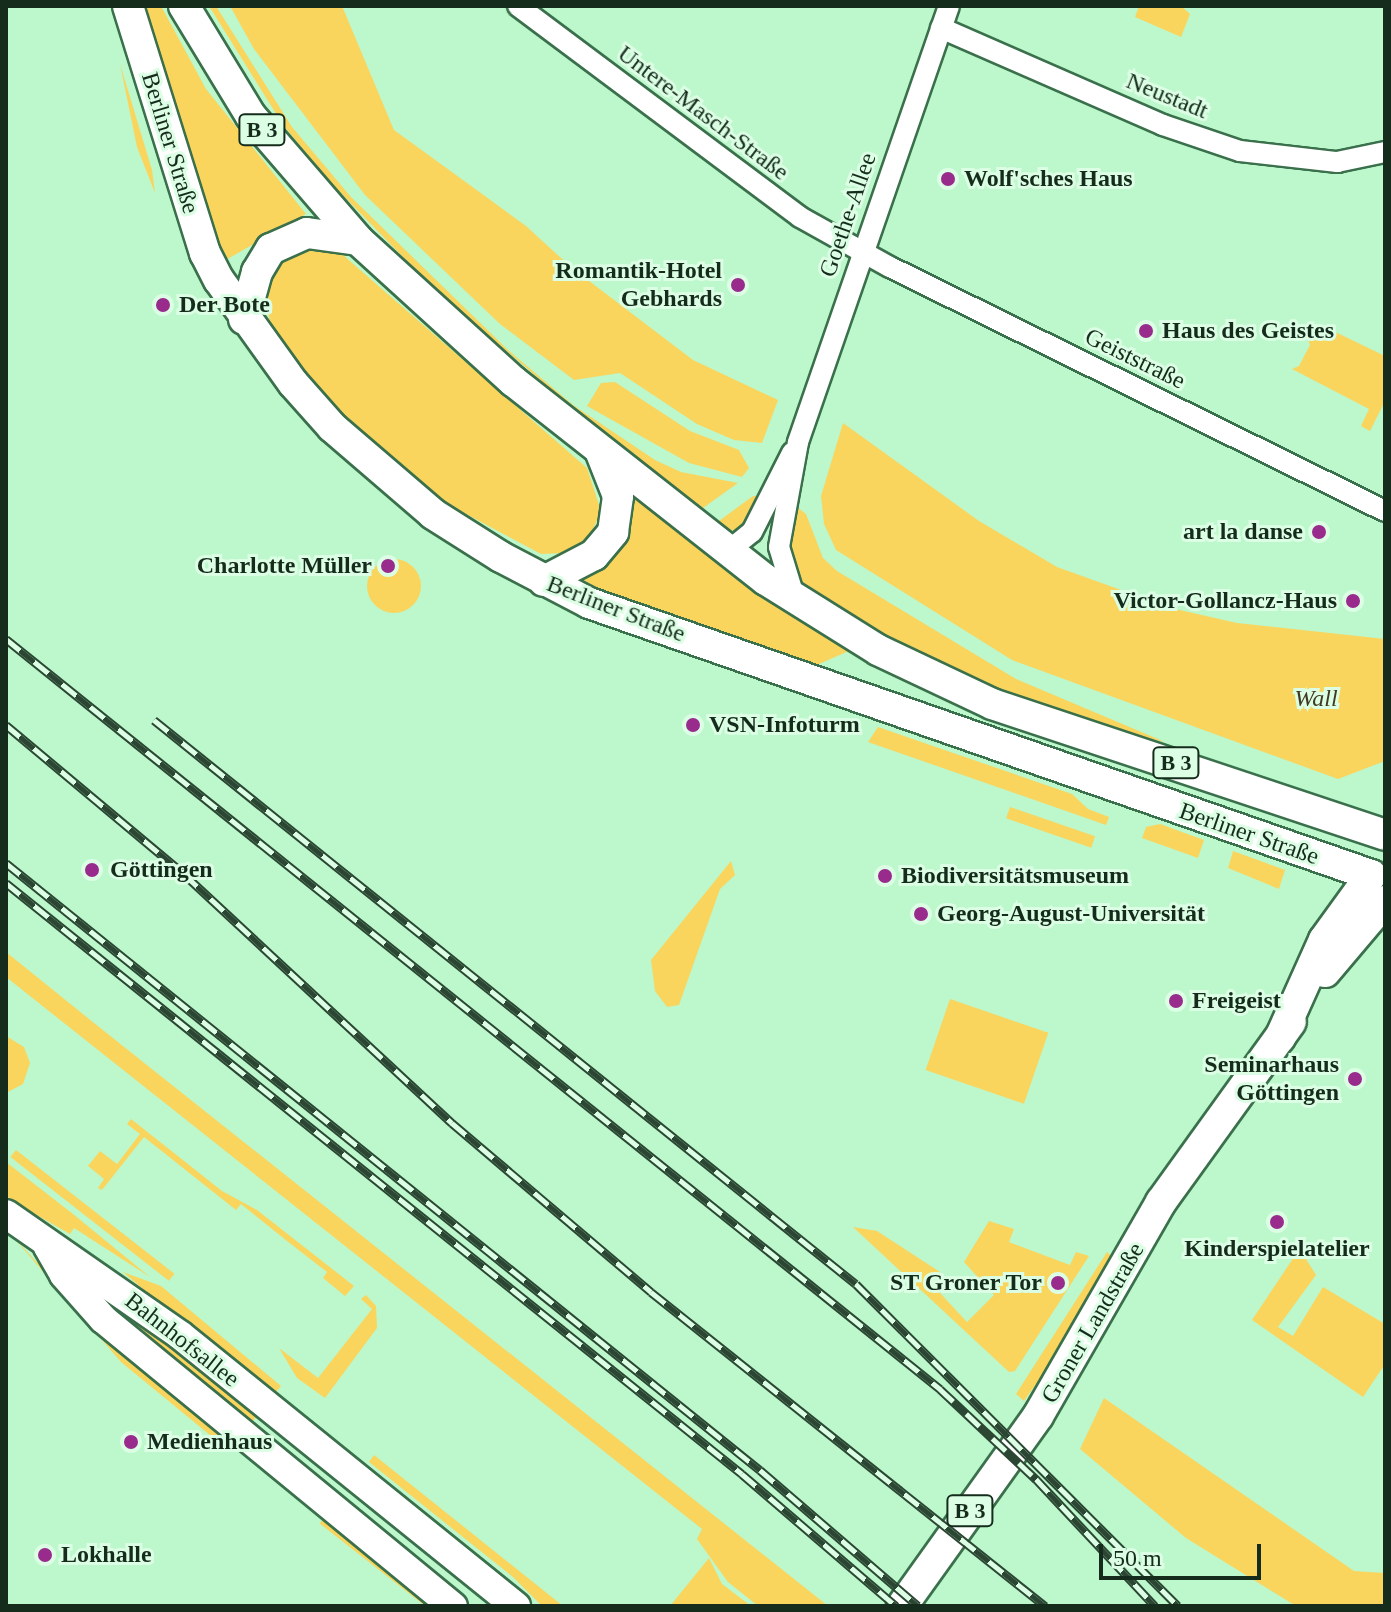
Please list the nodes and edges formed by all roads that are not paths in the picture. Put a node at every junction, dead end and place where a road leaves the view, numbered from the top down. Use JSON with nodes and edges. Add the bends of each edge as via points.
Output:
{"nodes":[{"id":1,"x":128,"y":6,"type":"edge"},
{"id":2,"x":184,"y":6,"type":"edge"},
{"id":3,"x":518,"y":6,"type":"edge"},
{"id":4,"x":949,"y":6,"type":"edge"},
{"id":5,"x":941,"y":28,"type":"junction"},
{"id":6,"x":1385,"y":152,"type":"edge"},
{"id":7,"x":358,"y":240,"type":"junction"},
{"id":8,"x":862,"y":253,"type":"junction"},
{"id":9,"x":244,"y":319,"type":"junction"},
{"id":10,"x":798,"y":442,"type":"junction"},
{"id":11,"x":599,"y":447,"type":"junction"},
{"id":12,"x":1385,"y":511,"type":"edge"},
{"id":13,"x":727,"y":552,"type":"junction"},
{"id":14,"x":544,"y":581,"type":"junction"},
{"id":15,"x":795,"y":598,"type":"junction"},
{"id":16,"x":1385,"y":835,"type":"edge"},
{"id":17,"x":1381,"y":879,"type":"edge"},
{"id":18,"x":6,"y":1214,"type":"edge"},
{"id":19,"x":47,"y":1247,"type":"junction"},
{"id":20,"x":311,"y":1442,"type":"junction"},
{"id":21,"x":285,"y":1470,"type":"junction"},
{"id":22,"x":453,"y":1606,"type":"edge"},
{"id":23,"x":516,"y":1606,"type":"edge"},
{"id":24,"x":902,"y":1606,"type":"edge"}],
"edges":[{"from":1,"to":9,"type":"main road","name":"Berliner Straße","number":"B 3","via":[[205,253]]},
{"from":2,"to":7,"type":"main road","name":"Berliner Straße","number":"B 3","via":[[251,116]]},
{"from":3,"to":8,"type":"street","name":"Untere-Masch-Straße","via":[[769,196]]},
{"from":4,"to":5,"type":"street","name":"Goethe-Allee"},
{"from":5,"to":6,"type":"street","name":"Neustadt","via":[[1163,125],[1240,151],[1337,162]]},
{"from":5,"to":8,"type":"street","name":"Goethe-Allee"},
{"from":7,"to":9,"type":"main road","via":[[307,233],[271,249],[252,285]]},
{"from":7,"to":11,"type":"main road","name":"Berliner Straße","number":"B 3","via":[[513,381]]},
{"from":8,"to":10,"type":"street","name":"Goethe-Allee"},
{"from":8,"to":12,"type":"street","name":"Geiststraße"},
{"from":9,"to":14,"type":"main road","name":"Berliner Straße","number":"B 3","via":[[293,383],[378,470],[433,514]]},
{"from":10,"to":13,"type":"street","name":"Goethe-Allee","via":[[752,532]]},
{"from":10,"to":15,"type":"street","name":"Goethe-Allee","via":[[779,547]]},
{"from":11,"to":13,"type":"main road","name":"Berliner Straße","number":"B 3"},
{"from":11,"to":14,"type":"main road","via":[[618,496],[613,532],[594,555]]},
{"from":13,"to":15,"type":"main road","name":"Berliner Straße","number":"B 3"},
{"from":14,"to":17,"type":"main road","name":"Berliner Straße","number":"B 3","via":[[604,608]]},
{"from":15,"to":16,"type":"main road","name":"Berliner Straße","number":"B 3","via":[[878,650],[992,704]]},
{"from":17,"to":24,"type":"main road","name":"Groner Landstraße","number":"B 3","via":[[1324,940],[1280,1038],[1161,1202],[1038,1416]]},
{"from":18,"to":19,"type":"main road","name":"Bahnhofsallee"},
{"from":19,"to":20,"type":"main road","name":"Bahnhofsallee","via":[[81,1264],[180,1335]]},
{"from":19,"to":21,"type":"main road","name":"Bahnhofsallee","via":[[103,1319]]},
{"from":20,"to":21,"type":"main road"},
{"from":20,"to":23,"type":"main road","name":"Bahnhofsallee"},
{"from":21,"to":22,"type":"main road","name":"Bahnhofsallee"}]}
